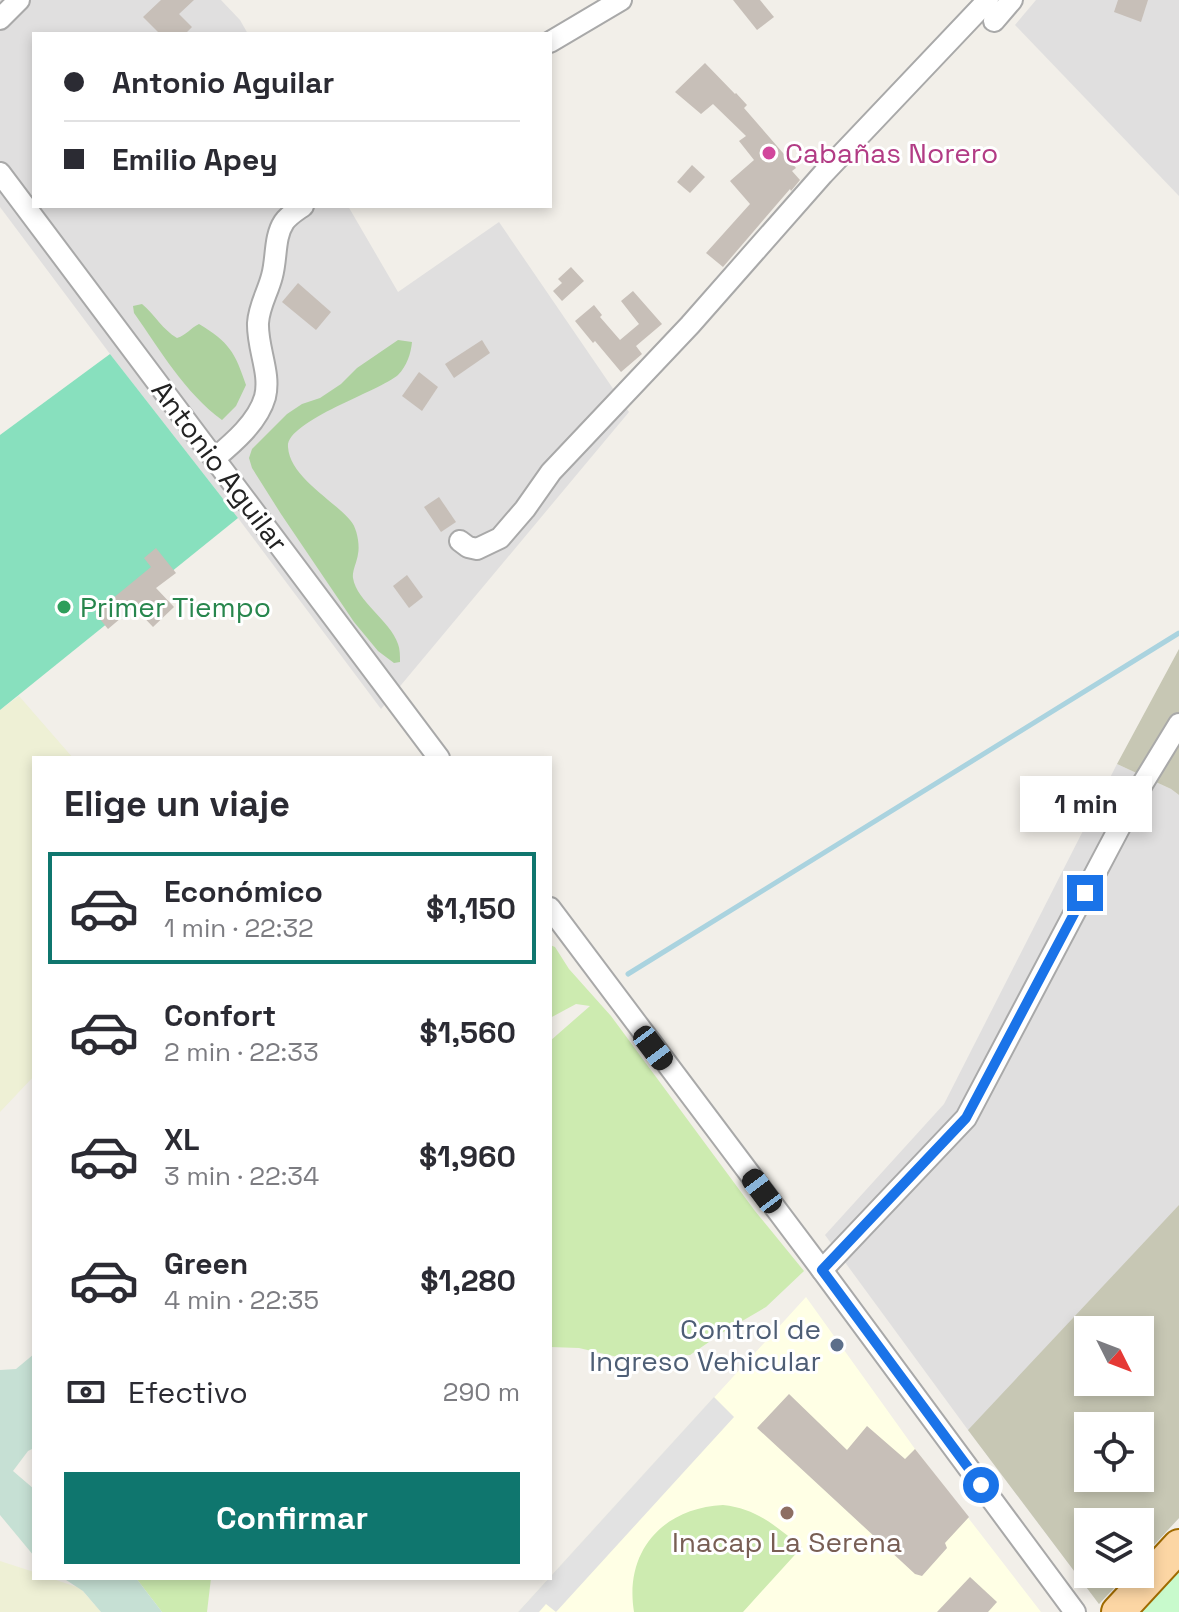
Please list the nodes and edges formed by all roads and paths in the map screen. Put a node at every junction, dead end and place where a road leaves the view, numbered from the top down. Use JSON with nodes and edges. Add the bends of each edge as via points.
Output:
{"nodes":[{"id":1,"x":19,"y":0,"type":"edge"},
{"id":2,"x":621,"y":0,"type":"edge"},
{"id":3,"x":988,"y":0,"type":"edge"},
{"id":4,"x":1012,"y":0,"type":"edge"},
{"id":5,"x":0,"y":19,"type":"edge"},
{"id":6,"x":994,"y":21,"type":"dead end"},
{"id":7,"x":552,"y":41,"type":"edge"},
{"id":8,"x":0,"y":173,"type":"edge"},
{"id":9,"x":300,"y":208,"type":"edge"},
{"id":10,"x":214,"y":459,"type":"junction"},
{"id":11,"x":460,"y":541,"type":"dead end"},
{"id":12,"x":1179,"y":724,"type":"edge"},
{"id":13,"x":437,"y":756,"type":"edge"},
{"id":14,"x":552,"y":911,"type":"edge"},
{"id":15,"x":822,"y":1270,"type":"junction"},
{"id":16,"x":1179,"y":1546,"type":"edge"},
{"id":17,"x":1075,"y":1612,"type":"edge"},
{"id":18,"x":1118,"y":1612,"type":"edge"}],
"edges":[{"from":1,"to":5,"type":"street"},
{"from":2,"to":7,"type":"street"},
{"from":3,"to":11,"type":"street","via":[[551,472],[500,538],[477,549]]},
{"from":4,"to":6,"type":"street"},
{"from":8,"to":10,"type":"street","name":"Antonio Aguilar"},
{"from":9,"to":10,"type":"street","via":[[277,237],[261,306],[265,396],[244,430]]},
{"from":10,"to":13,"type":"street","name":"Antonio Aguilar"},
{"from":12,"to":15,"type":"street","via":[[966,1118]]},
{"from":14,"to":15,"type":"street"},
{"from":15,"to":17,"type":"street"},
{"from":16,"to":18,"type":"main road"}]}
